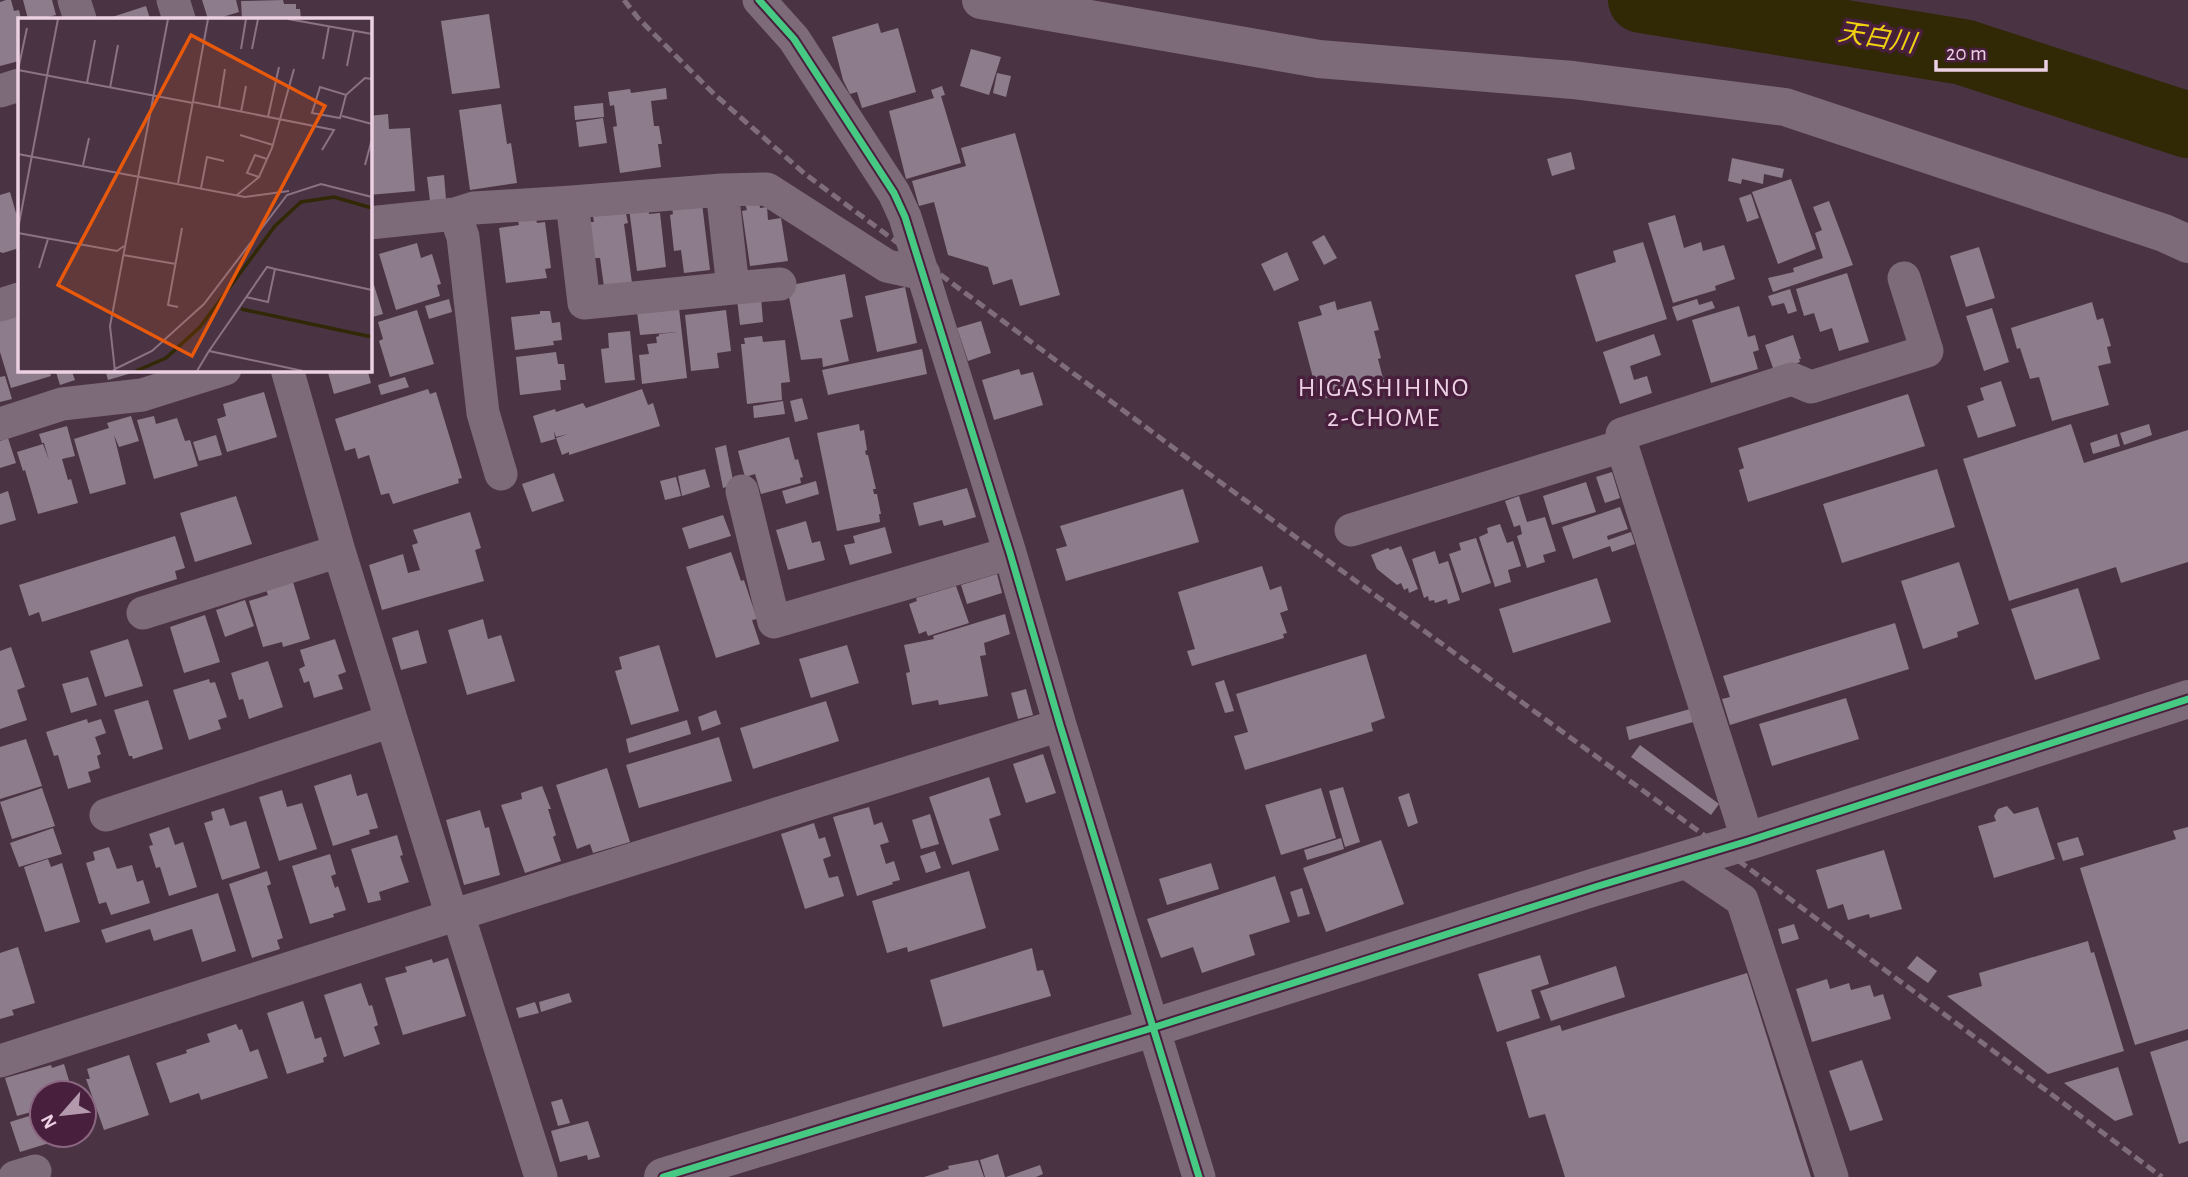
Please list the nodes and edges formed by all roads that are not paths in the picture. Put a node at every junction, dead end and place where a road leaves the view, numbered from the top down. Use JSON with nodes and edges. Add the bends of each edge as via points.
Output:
{"nodes":[{"id":1,"x":74,"y":0,"type":"edge"},
{"id":2,"x":173,"y":0,"type":"edge"},
{"id":3,"x":759,"y":0,"type":"edge"},
{"id":4,"x":981,"y":0,"type":"edge"},
{"id":5,"x":80,"y":18,"type":"edge"},
{"id":6,"x":179,"y":18,"type":"edge"},
{"id":7,"x":18,"y":85,"type":"edge"},
{"id":8,"x":0,"y":91,"type":"edge"},
{"id":9,"x":722,"y":190,"type":"junction"},
{"id":10,"x":572,"y":202,"type":"junction"},
{"id":11,"x":456,"y":214,"type":"junction"},
{"id":12,"x":371,"y":223,"type":"edge"},
{"id":13,"x":2188,"y":244,"type":"edge"},
{"id":14,"x":924,"y":274,"type":"junction"},
{"id":15,"x":1903,"y":278,"type":"dead end"},
{"id":16,"x":780,"y":284,"type":"dead end"},
{"id":17,"x":733,"y":288,"type":"junction"},
{"id":18,"x":18,"y":299,"type":"edge"},
{"id":19,"x":0,"y":305,"type":"edge"},
{"id":20,"x":219,"y":371,"type":"edge"},
{"id":21,"x":288,"y":371,"type":"edge"},
{"id":22,"x":0,"y":424,"type":"edge"},
{"id":23,"x":1622,"y":446,"type":"junction"},
{"id":24,"x":501,"y":474,"type":"dead end"},
{"id":25,"x":742,"y":491,"type":"dead end"},
{"id":26,"x":1351,"y":530,"type":"dead end"},
{"id":27,"x":339,"y":551,"type":"junction"},
{"id":28,"x":1010,"y":552,"type":"junction"},
{"id":29,"x":143,"y":613,"type":"dead end"},
{"id":30,"x":2188,"y":699,"type":"edge"},
{"id":31,"x":391,"y":721,"type":"junction"},
{"id":32,"x":1060,"y":725,"type":"junction"},
{"id":33,"x":106,"y":815,"type":"dead end"},
{"id":34,"x":1748,"y":841,"type":"junction"},
{"id":35,"x":1684,"y":860,"type":"junction"},
{"id":36,"x":455,"y":915,"type":"junction"},
{"id":37,"x":1152,"y":1028,"type":"junction"},
{"id":38,"x":0,"y":1061,"type":"edge"},
{"id":39,"x":541,"y":1177,"type":"edge"},
{"id":40,"x":663,"y":1177,"type":"edge"},
{"id":41,"x":1199,"y":1177,"type":"edge"},
{"id":42,"x":1832,"y":1177,"type":"edge"}],
"edges":[{"from":1,"to":5,"type":"street"},
{"from":2,"to":6,"type":"street"},
{"from":3,"to":14,"type":"street","via":[[794,39],[894,193]]},
{"from":4,"to":13,"type":"street","via":[[1319,59],[1573,80],[1785,107]]},
{"from":7,"to":8,"type":"street"},
{"from":9,"to":10,"type":"street"},
{"from":9,"to":14,"type":"street","via":[[768,189],[887,266]]},
{"from":9,"to":17,"type":"street"},
{"from":10,"to":11,"type":"street","via":[[474,208]]},
{"from":10,"to":17,"type":"street","via":[[584,303]]},
{"from":11,"to":12,"type":"street"},
{"from":11,"to":24,"type":"street","via":[[463,237],[483,413]]},
{"from":14,"to":28,"type":"street"},
{"from":15,"to":23,"type":"street","via":[[1927,351],[1811,387],[1792,379],[1622,434]]},
{"from":16,"to":17,"type":"street"},
{"from":18,"to":19,"type":"street"},
{"from":20,"to":22,"type":"street","via":[[142,395],[62,404]]},
{"from":21,"to":27,"type":"street"},
{"from":23,"to":26,"type":"street"},
{"from":23,"to":34,"type":"street"},
{"from":25,"to":28,"type":"street","via":[[774,622]]},
{"from":27,"to":29,"type":"street"},
{"from":27,"to":31,"type":"street"},
{"from":28,"to":32,"type":"street"},
{"from":30,"to":34,"type":"street"},
{"from":31,"to":33,"type":"street"},
{"from":31,"to":36,"type":"street"},
{"from":32,"to":36,"type":"street"},
{"from":32,"to":37,"type":"street"},
{"from":34,"to":35,"type":"street"},
{"from":35,"to":37,"type":"street"},
{"from":35,"to":42,"type":"street","via":[[1742,900]]},
{"from":36,"to":38,"type":"street"},
{"from":36,"to":39,"type":"street"},
{"from":37,"to":40,"type":"street"},
{"from":37,"to":41,"type":"street"}]}
